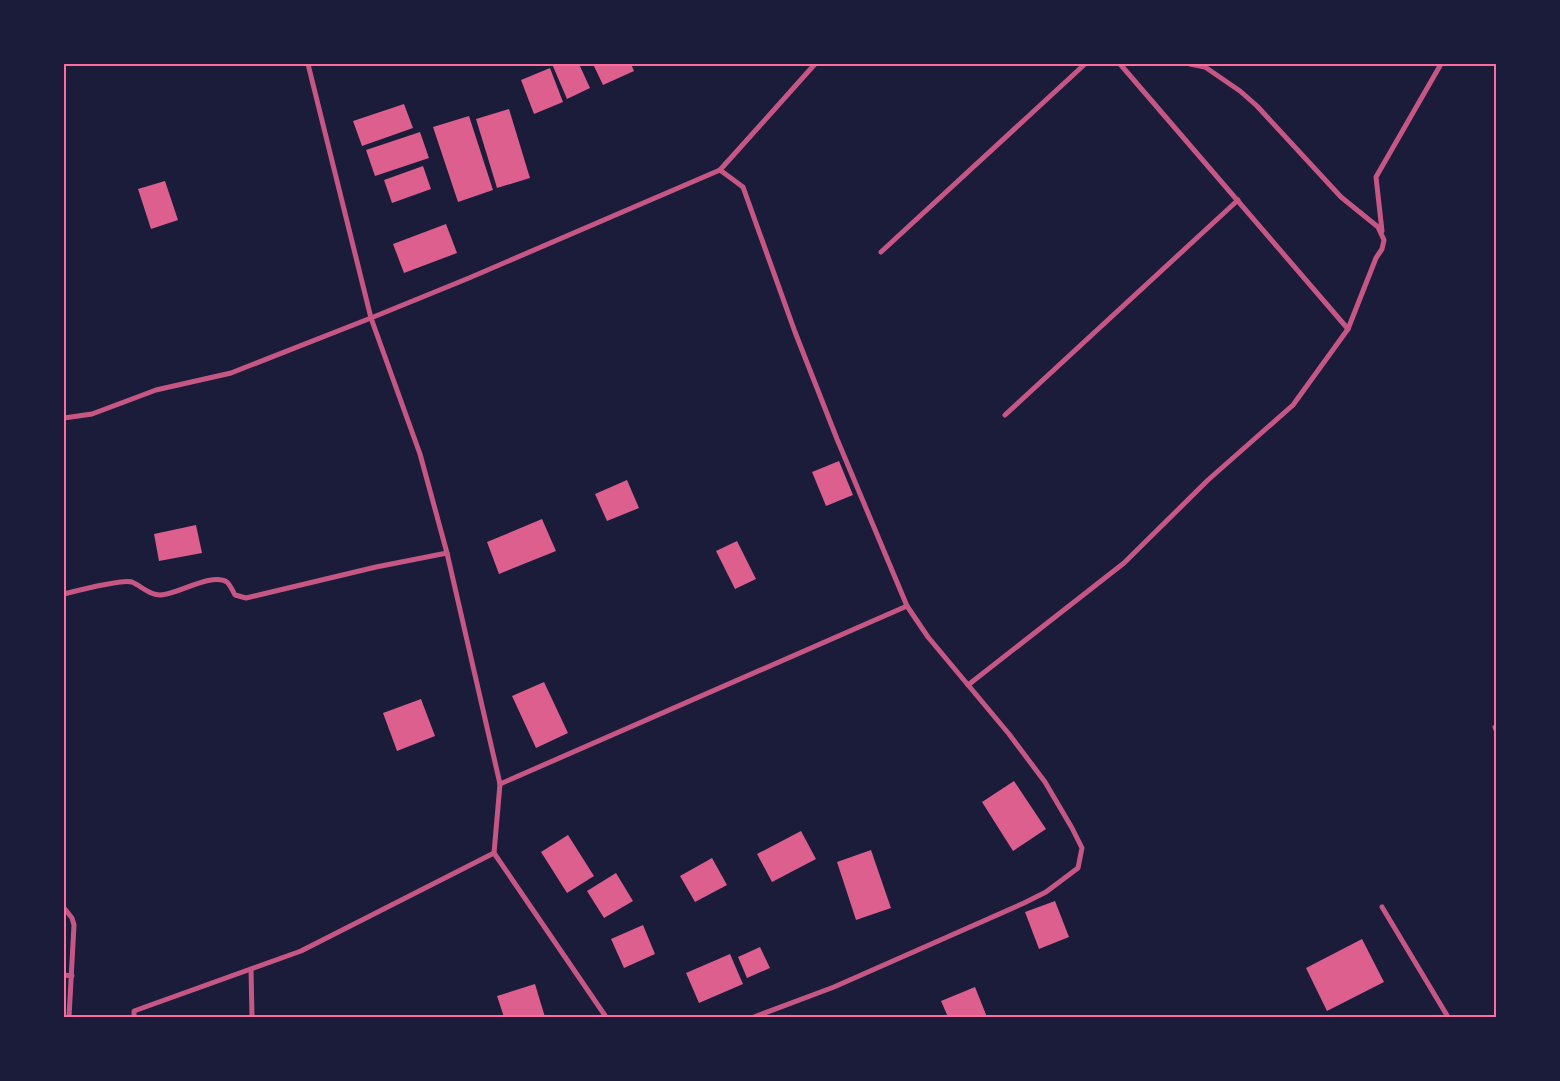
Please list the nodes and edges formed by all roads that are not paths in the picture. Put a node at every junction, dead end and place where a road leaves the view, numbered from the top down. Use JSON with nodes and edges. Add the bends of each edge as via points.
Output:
{"nodes":[{"id":1,"x":308,"y":64,"type":"edge"},
{"id":2,"x":815,"y":64,"type":"edge"},
{"id":3,"x":1085,"y":64,"type":"edge"},
{"id":4,"x":1120,"y":64,"type":"edge"},
{"id":5,"x":1190,"y":64,"type":"edge"},
{"id":6,"x":1440,"y":64,"type":"edge"},
{"id":7,"x":720,"y":170,"type":"junction"},
{"id":8,"x":1238,"y":200,"type":"junction"},
{"id":9,"x":1382,"y":235,"type":"junction"},
{"id":10,"x":881,"y":252,"type":"dead end"},
{"id":11,"x":371,"y":318,"type":"junction"},
{"id":12,"x":1348,"y":328,"type":"junction"},
{"id":13,"x":1005,"y":415,"type":"dead end"},
{"id":14,"x":64,"y":418,"type":"edge"},
{"id":15,"x":446,"y":553,"type":"junction"},
{"id":16,"x":64,"y":594,"type":"edge"},
{"id":17,"x":907,"y":606,"type":"junction"},
{"id":18,"x":968,"y":685,"type":"junction"},
{"id":19,"x":500,"y":784,"type":"junction"},
{"id":20,"x":494,"y":853,"type":"junction"},
{"id":21,"x":1382,"y":907,"type":"dead end"},
{"id":22,"x":64,"y":908,"type":"edge"},
{"id":23,"x":251,"y":969,"type":"junction"},
{"id":24,"x":64,"y":975,"type":"edge"},
{"id":25,"x":72,"y":976,"type":"junction"},
{"id":26,"x":69,"y":1017,"type":"edge"},
{"id":27,"x":134,"y":1017,"type":"edge"},
{"id":28,"x":252,"y":1017,"type":"edge"},
{"id":29,"x":606,"y":1017,"type":"edge"},
{"id":30,"x":754,"y":1017,"type":"edge"},
{"id":31,"x":1448,"y":1017,"type":"edge"}],
"edges":[{"from":1,"to":11,"type":"street"},
{"from":2,"to":7,"type":"street"},
{"from":3,"to":10,"type":"street"},
{"from":4,"to":8,"type":"street"},
{"from":5,"to":9,"type":"street","via":[[1204,67],[1257,106],[1340,197],[1378,227]]},
{"from":6,"to":9,"type":"street","via":[[1376,177]]},
{"from":7,"to":11,"type":"street"},
{"from":7,"to":17,"type":"street","via":[[743,187],[795,332]]},
{"from":8,"to":12,"type":"street"},
{"from":8,"to":13,"type":"street"},
{"from":9,"to":12,"type":"street","via":[[1382,249]]},
{"from":11,"to":14,"type":"street","via":[[231,373],[156,390],[92,414]]},
{"from":11,"to":15,"type":"street","via":[[420,454]]},
{"from":12,"to":18,"type":"street","via":[[1293,405],[1208,480],[1124,563]]},
{"from":15,"to":16,"type":"street","via":[[246,598],[235,595],[228,583],[220,580],[160,595],[131,582]]},
{"from":15,"to":19,"type":"street"},
{"from":17,"to":18,"type":"street"},
{"from":17,"to":19,"type":"street"},
{"from":18,"to":30,"type":"street","via":[[1045,782],[1082,848],[1078,868],[1046,892],[1024,903],[834,987]]},
{"from":19,"to":20,"type":"street"},
{"from":20,"to":23,"type":"street","via":[[300,951]]},
{"from":20,"to":29,"type":"street"},
{"from":21,"to":31,"type":"street"},
{"from":22,"to":25,"type":"street","via":[[73,920]]},
{"from":23,"to":27,"type":"street","via":[[134,1011]]},
{"from":23,"to":28,"type":"street"},
{"from":24,"to":25,"type":"street"},
{"from":25,"to":26,"type":"street"}]}
